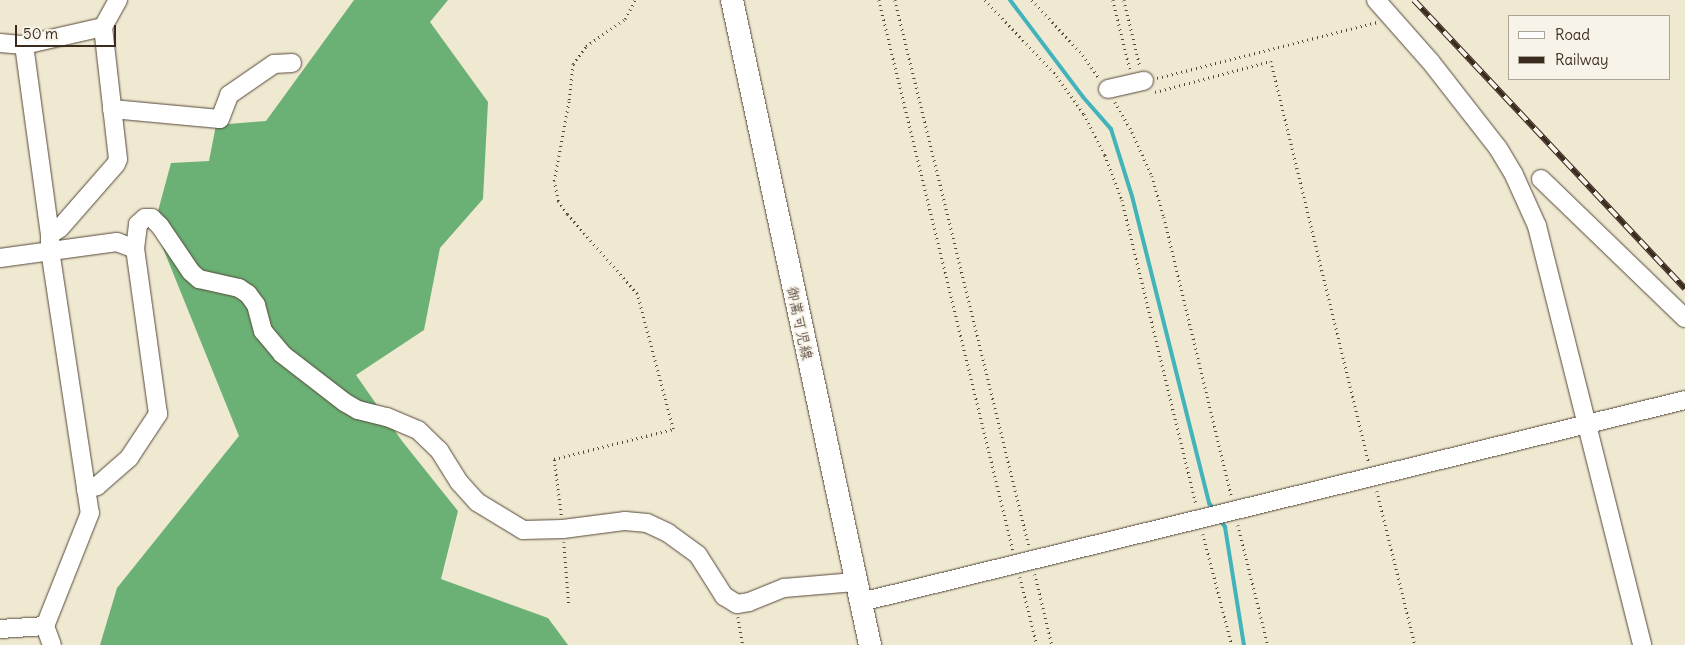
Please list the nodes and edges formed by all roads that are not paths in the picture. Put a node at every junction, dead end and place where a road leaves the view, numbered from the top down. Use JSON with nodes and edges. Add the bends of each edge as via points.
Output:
{"nodes":[{"id":1,"x":118,"y":0,"type":"edge"},
{"id":2,"x":732,"y":0,"type":"edge"},
{"id":3,"x":1376,"y":0,"type":"edge"},
{"id":4,"x":103,"y":27,"type":"junction"},
{"id":5,"x":0,"y":43,"type":"edge"},
{"id":6,"x":24,"y":45,"type":"junction"},
{"id":7,"x":292,"y":63,"type":"dead end"},
{"id":8,"x":1143,"y":86,"type":"road end"},
{"id":9,"x":1111,"y":96,"type":"road end"},
{"id":10,"x":112,"y":109,"type":"junction"},
{"id":11,"x":1541,"y":180,"type":"dead end"},
{"id":12,"x":50,"y":242,"type":"junction"},
{"id":13,"x":135,"y":249,"type":"junction"},
{"id":14,"x":0,"y":258,"type":"edge"},
{"id":15,"x":1685,"y":318,"type":"edge"},
{"id":16,"x":1685,"y":400,"type":"edge"},
{"id":17,"x":1586,"y":423,"type":"junction"},
{"id":18,"x":86,"y":490,"type":"junction"},
{"id":19,"x":858,"y":592,"type":"junction"},
{"id":20,"x":45,"y":626,"type":"junction"},
{"id":21,"x":0,"y":629,"type":"edge"},
{"id":22,"x":52,"y":645,"type":"edge"},
{"id":23,"x":870,"y":645,"type":"edge"},
{"id":24,"x":1642,"y":645,"type":"edge"}],
"edges":[{"from":1,"to":4,"type":"street"},
{"from":2,"to":19,"type":"main road","name":"御嵩可児線"},
{"from":3,"to":17,"type":"street","via":[[1468,107],[1514,175],[1537,226]]},
{"from":4,"to":6,"type":"street"},
{"from":4,"to":10,"type":"street"},
{"from":5,"to":6,"type":"street"},
{"from":6,"to":12,"type":"street"},
{"from":7,"to":10,"type":"street","via":[[274,64],[229,95],[220,119]]},
{"from":8,"to":9,"type":"street"},
{"from":10,"to":12,"type":"street","via":[[116,164]]},
{"from":11,"to":15,"type":"street"},
{"from":12,"to":13,"type":"street","via":[[117,242]]},
{"from":12,"to":14,"type":"street"},
{"from":12,"to":18,"type":"street"},
{"from":13,"to":18,"type":"street","via":[[158,414],[130,458],[97,486]]},
{"from":13,"to":19,"type":"street","via":[[138,224],[145,218],[152,218],[199,279],[238,288],[248,294],[256,305],[263,332],[282,354],[358,410],[387,417],[418,430],[439,450],[477,502],[523,530],[563,529],[625,521],[656,526],[698,555],[724,596],[737,604],[784,588]]},
{"from":16,"to":17,"type":"street"},
{"from":17,"to":19,"type":"street","via":[[1024,562]]},
{"from":17,"to":24,"type":"street"},
{"from":18,"to":20,"type":"street","via":[[90,513]]},
{"from":19,"to":23,"type":"main road","name":"御嵩可児線"},
{"from":20,"to":21,"type":"street"},
{"from":20,"to":22,"type":"street"}]}
